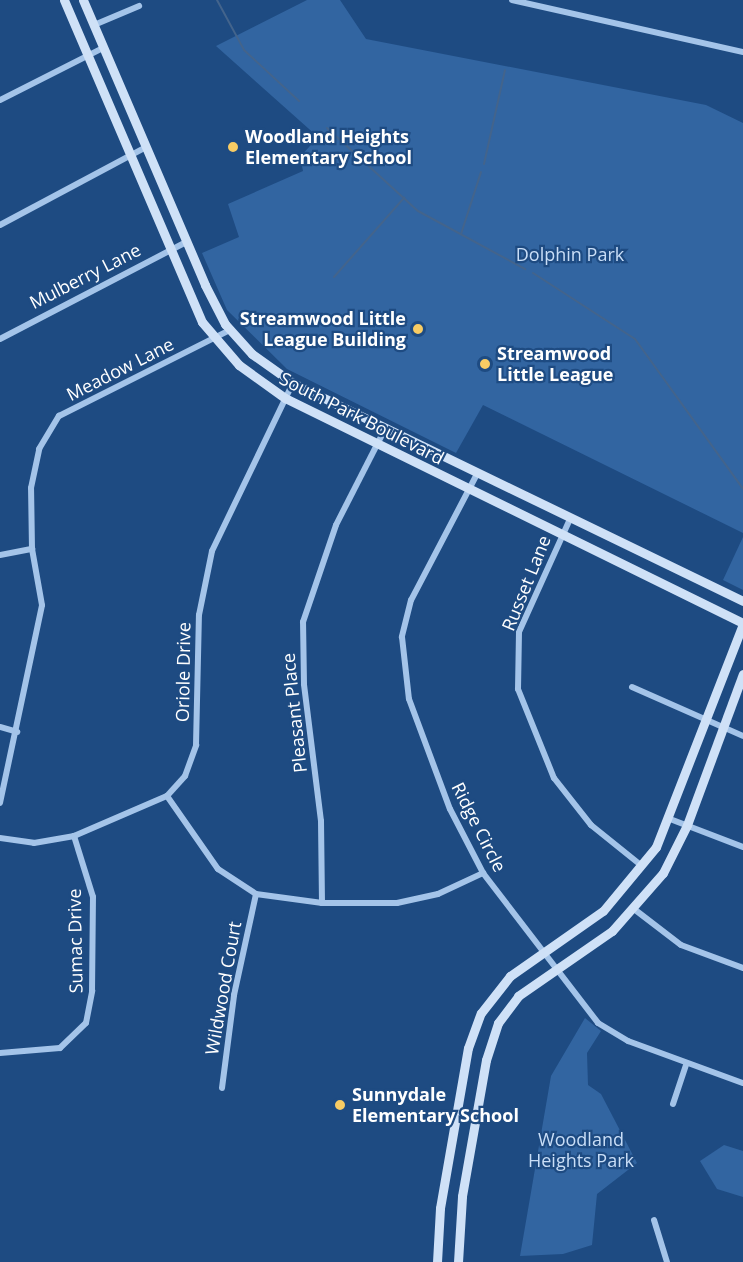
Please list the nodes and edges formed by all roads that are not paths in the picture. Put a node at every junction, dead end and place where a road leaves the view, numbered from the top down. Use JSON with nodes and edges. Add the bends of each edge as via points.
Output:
{"nodes":[{"id":1,"x":64,"y":0,"type":"edge"},
{"id":2,"x":83,"y":0,"type":"edge"},
{"id":3,"x":513,"y":0,"type":"edge"},
{"id":4,"x":525,"y":1,"type":"edge"},
{"id":5,"x":139,"y":6,"type":"dead end"},
{"id":6,"x":94,"y":25,"type":"junction"},
{"id":7,"x":104,"y":48,"type":"junction"},
{"id":8,"x":743,"y":52,"type":"edge"},
{"id":9,"x":88,"y":56,"type":"junction"},
{"id":10,"x":0,"y":100,"type":"edge"},
{"id":11,"x":146,"y":147,"type":"junction"},
{"id":12,"x":129,"y":156,"type":"junction"},
{"id":13,"x":0,"y":225,"type":"edge"},
{"id":14,"x":186,"y":242,"type":"junction"},
{"id":15,"x":169,"y":250,"type":"junction"},
{"id":16,"x":230,"y":330,"type":"junction"},
{"id":17,"x":0,"y":339,"type":"edge"},
{"id":18,"x":213,"y":339,"type":"junction"},
{"id":19,"x":293,"y":383,"type":"junction"},
{"id":20,"x":285,"y":399,"type":"junction"},
{"id":21,"x":385,"y":429,"type":"junction"},
{"id":22,"x":377,"y":445,"type":"junction"},
{"id":23,"x":477,"y":474,"type":"junction"},
{"id":24,"x":469,"y":491,"type":"junction"},
{"id":25,"x":570,"y":519,"type":"junction"},
{"id":26,"x":561,"y":536,"type":"junction"},
{"id":27,"x":32,"y":549,"type":"junction"},
{"id":28,"x":0,"y":555,"type":"edge"},
{"id":29,"x":743,"y":602,"type":"edge"},
{"id":30,"x":743,"y":623,"type":"edge"},
{"id":31,"x":743,"y":674,"type":"edge"},
{"id":32,"x":632,"y":687,"type":"dead end"},
{"id":33,"x":706,"y":721,"type":"junction"},
{"id":34,"x":0,"y":727,"type":"edge"},
{"id":35,"x":722,"y":728,"type":"junction"},
{"id":36,"x":17,"y":732,"type":"junction"},
{"id":37,"x":743,"y":736,"type":"edge"},
{"id":38,"x":167,"y":796,"type":"junction"},
{"id":39,"x":0,"y":803,"type":"edge"},
{"id":40,"x":670,"y":819,"type":"junction"},
{"id":41,"x":687,"y":825,"type":"junction"},
{"id":42,"x":74,"y":836,"type":"junction"},
{"id":43,"x":0,"y":838,"type":"edge"},
{"id":44,"x":743,"y":847,"type":"edge"},
{"id":45,"x":642,"y":866,"type":"junction"},
{"id":46,"x":483,"y":873,"type":"junction"},
{"id":47,"x":256,"y":894,"type":"junction"},
{"id":48,"x":321,"y":903,"type":"junction"},
{"id":49,"x":634,"y":909,"type":"junction"},
{"id":50,"x":542,"y":953,"type":"junction"},
{"id":51,"x":743,"y":968,"type":"edge"},
{"id":52,"x":554,"y":971,"type":"junction"},
{"id":53,"x":0,"y":1053,"type":"edge"},
{"id":54,"x":686,"y":1065,"type":"junction"},
{"id":55,"x":743,"y":1083,"type":"edge"},
{"id":56,"x":222,"y":1088,"type":"dead end"},
{"id":57,"x":673,"y":1104,"type":"dead end"},
{"id":58,"x":654,"y":1220,"type":"dead end"},
{"id":59,"x":437,"y":1262,"type":"edge"},
{"id":60,"x":458,"y":1262,"type":"edge"},
{"id":61,"x":667,"y":1262,"type":"edge"}],
"edges":[{"from":1,"to":9,"type":"street","name":"South Park Boulevard"},
{"from":2,"to":6,"type":"street","name":"South Park Boulevard"},
{"from":3,"to":4,"type":"street"},
{"from":4,"to":8,"type":"street"},
{"from":5,"to":6,"type":"street"},
{"from":6,"to":7,"type":"street","name":"South Park Boulevard"},
{"from":7,"to":9,"type":"street"},
{"from":7,"to":11,"type":"street","name":"South Park Boulevard"},
{"from":9,"to":10,"type":"street"},
{"from":9,"to":12,"type":"street","name":"South Park Boulevard"},
{"from":11,"to":12,"type":"street"},
{"from":11,"to":14,"type":"street","name":"South Park Boulevard"},
{"from":12,"to":13,"type":"street"},
{"from":12,"to":15,"type":"street","name":"South Park Boulevard"},
{"from":14,"to":15,"type":"street","name":"Mulberry Lane"},
{"from":14,"to":16,"type":"street","name":"South Park Boulevard"},
{"from":15,"to":17,"type":"street","name":"Mulberry Lane"},
{"from":15,"to":18,"type":"street","name":"South Park Boulevard"},
{"from":16,"to":18,"type":"street","name":"Meadow Lane"},
{"from":16,"to":19,"type":"street","name":"South Park Boulevard"},
{"from":18,"to":20,"type":"street","name":"South Park Boulevard"},
{"from":18,"to":27,"type":"street","name":"Meadow Lane","via":[[59,416],[39,449],[31,488]]},
{"from":19,"to":20,"type":"street","name":"Oriole Drive"},
{"from":19,"to":21,"type":"street","name":"South Park Boulevard"},
{"from":20,"to":22,"type":"street","name":"South Park Boulevard"},
{"from":20,"to":38,"type":"street","name":"Oriole Drive","via":[[212,551],[199,615],[196,744],[184,776]]},
{"from":21,"to":22,"type":"street","name":"Pleasant Place"},
{"from":21,"to":23,"type":"street","name":"South Park Boulevard"},
{"from":22,"to":24,"type":"street","name":"South Park Boulevard"},
{"from":22,"to":48,"type":"street","name":"Pleasant Place","via":[[336,525],[303,622],[303,674],[321,821]]},
{"from":23,"to":24,"type":"street","name":"Ridge Circle"},
{"from":23,"to":25,"type":"street","name":"South Park Boulevard"},
{"from":24,"to":26,"type":"street","name":"South Park Boulevard"},
{"from":24,"to":46,"type":"street","name":"Ridge Circle","via":[[411,600],[401,654],[409,699],[438,781]]},
{"from":25,"to":26,"type":"street","name":"Russet Lane"},
{"from":25,"to":29,"type":"street","name":"South Park Boulevard"},
{"from":26,"to":30,"type":"street","name":"South Park Boulevard"},
{"from":26,"to":45,"type":"street","name":"Russet Lane","via":[[519,632],[518,689],[554,778],[591,825]]},
{"from":27,"to":28,"type":"street"},
{"from":27,"to":36,"type":"street","name":"Meadow Lane","via":[[42,605]]},
{"from":30,"to":33,"type":"street"},
{"from":31,"to":35,"type":"street"},
{"from":32,"to":33,"type":"street"},
{"from":33,"to":35,"type":"street"},
{"from":33,"to":40,"type":"street"},
{"from":34,"to":36,"type":"street"},
{"from":35,"to":37,"type":"street"},
{"from":35,"to":41,"type":"street"},
{"from":36,"to":39,"type":"street","name":"Meadow Lane"},
{"from":38,"to":42,"type":"street","name":"Oriole Drive"},
{"from":38,"to":47,"type":"street","via":[[218,869]]},
{"from":40,"to":41,"type":"street"},
{"from":40,"to":45,"type":"street"},
{"from":41,"to":44,"type":"street"},
{"from":41,"to":49,"type":"street","via":[[667,867]]},
{"from":42,"to":43,"type":"street","name":"Oriole Drive","via":[[34,843]]},
{"from":42,"to":53,"type":"street","name":"Sumac Drive","via":[[93,897],[92,991],[86,1023],[60,1048]]},
{"from":45,"to":50,"type":"street","via":[[603,911]]},
{"from":46,"to":48,"type":"street","via":[[438,894],[397,903]]},
{"from":46,"to":50,"type":"street","name":"Ridge Circle"},
{"from":47,"to":48,"type":"street"},
{"from":47,"to":56,"type":"street","name":"Wildwood Court","via":[[234,995]]},
{"from":49,"to":51,"type":"street","via":[[681,945]]},
{"from":49,"to":52,"type":"street"},
{"from":50,"to":52,"type":"street","name":"Ridge Circle"},
{"from":50,"to":59,"type":"street","via":[[494,994],[471,1038],[440,1208]]},
{"from":52,"to":54,"type":"street","name":"Ridge Circle","via":[[598,1023]]},
{"from":52,"to":60,"type":"street","via":[[514,999],[496,1028],[462,1196]]},
{"from":54,"to":55,"type":"street","name":"Ridge Circle"},
{"from":54,"to":57,"type":"street"},
{"from":58,"to":61,"type":"street"}]}
